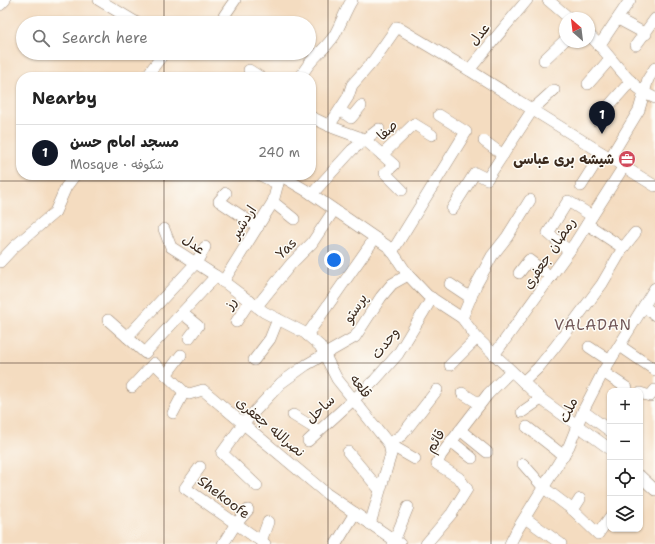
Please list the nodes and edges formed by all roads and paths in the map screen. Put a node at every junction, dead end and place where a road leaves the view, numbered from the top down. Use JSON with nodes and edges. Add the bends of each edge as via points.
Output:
{"nodes":[{"id":1,"x":5,"y":0,"type":"edge"},
{"id":2,"x":99,"y":0,"type":"edge"},
{"id":3,"x":235,"y":0,"type":"edge"},
{"id":4,"x":527,"y":0,"type":"edge"},
{"id":5,"x":548,"y":0,"type":"edge"},
{"id":6,"x":630,"y":0,"type":"edge"},
{"id":7,"x":350,"y":1,"type":"edge"},
{"id":8,"x":0,"y":5,"type":"edge"},
{"id":9,"x":561,"y":12,"type":"edge"},
{"id":10,"x":125,"y":16,"type":"edge"},
{"id":11,"x":224,"y":16,"type":"edge"},
{"id":12,"x":618,"y":19,"type":"junction"},
{"id":13,"x":655,"y":19,"type":"edge"},
{"id":14,"x":646,"y":34,"type":"junction"},
{"id":15,"x":595,"y":42,"type":"edge"},
{"id":16,"x":636,"y":45,"type":"dead end"},
{"id":17,"x":559,"y":46,"type":"edge"},
{"id":18,"x":599,"y":46,"type":"junction"},
{"id":19,"x":316,"y":55,"type":"edge"},
{"id":20,"x":610,"y":59,"type":"junction"},
{"id":21,"x":159,"y":60,"type":"edge"},
{"id":22,"x":312,"y":60,"type":"edge"},
{"id":23,"x":544,"y":60,"type":"dead end"},
{"id":24,"x":655,"y":68,"type":"edge"},
{"id":25,"x":249,"y":70,"type":"dead end"},
{"id":26,"x":470,"y":70,"type":"junction"},
{"id":27,"x":150,"y":72,"type":"edge"},
{"id":28,"x":252,"y":72,"type":"edge"},
{"id":29,"x":304,"y":72,"type":"edge"},
{"id":30,"x":631,"y":81,"type":"junction"},
{"id":31,"x":588,"y":84,"type":"dead end"},
{"id":32,"x":554,"y":90,"type":"dead end"},
{"id":33,"x":644,"y":93,"type":"junction"},
{"id":34,"x":655,"y":98,"type":"edge"},
{"id":35,"x":361,"y":106,"type":"dead end"},
{"id":36,"x":532,"y":109,"type":"junction"},
{"id":37,"x":340,"y":110,"type":"junction"},
{"id":38,"x":439,"y":115,"type":"dead end"},
{"id":39,"x":316,"y":120,"type":"edge"},
{"id":40,"x":596,"y":120,"type":"dead end"},
{"id":41,"x":329,"y":126,"type":"junction"},
{"id":42,"x":379,"y":129,"type":"dead end"},
{"id":43,"x":432,"y":135,"type":"dead end"},
{"id":44,"x":364,"y":139,"type":"junction"},
{"id":45,"x":484,"y":141,"type":"dead end"},
{"id":46,"x":382,"y":155,"type":"junction"},
{"id":47,"x":503,"y":155,"type":"junction"},
{"id":48,"x":606,"y":156,"type":"junction"},
{"id":49,"x":624,"y":166,"type":"junction"},
{"id":50,"x":71,"y":180,"type":"edge"},
{"id":51,"x":279,"y":180,"type":"edge"},
{"id":52,"x":283,"y":180,"type":"edge"},
{"id":53,"x":581,"y":186,"type":"dead end"},
{"id":54,"x":655,"y":186,"type":"edge"},
{"id":55,"x":402,"y":190,"type":"dead end"},
{"id":56,"x":226,"y":193,"type":"dead end"},
{"id":57,"x":312,"y":194,"type":"junction"},
{"id":58,"x":530,"y":200,"type":"dead end"},
{"id":59,"x":274,"y":202,"type":"junction"},
{"id":60,"x":452,"y":209,"type":"dead end"},
{"id":61,"x":334,"y":210,"type":"junction"},
{"id":62,"x":294,"y":219,"type":"dead end"},
{"id":63,"x":589,"y":220,"type":"junction"},
{"id":64,"x":258,"y":226,"type":"junction"},
{"id":65,"x":164,"y":229,"type":"dead end"},
{"id":66,"x":635,"y":233,"type":"dead end"},
{"id":67,"x":375,"y":238,"type":"junction"},
{"id":68,"x":205,"y":247,"type":"dead end"},
{"id":69,"x":623,"y":248,"type":"junction"},
{"id":70,"x":570,"y":251,"type":"junction"},
{"id":71,"x":392,"y":252,"type":"junction"},
{"id":72,"x":0,"y":262,"type":"edge"},
{"id":73,"x":196,"y":263,"type":"junction"},
{"id":74,"x":519,"y":273,"type":"dead end"},
{"id":75,"x":408,"y":275,"type":"junction"},
{"id":76,"x":551,"y":278,"type":"junction"},
{"id":77,"x":219,"y":279,"type":"junction"},
{"id":78,"x":450,"y":284,"type":"dead end"},
{"id":79,"x":655,"y":288,"type":"edge"},
{"id":80,"x":432,"y":298,"type":"junction"},
{"id":81,"x":471,"y":298,"type":"junction"},
{"id":82,"x":253,"y":304,"type":"junction"},
{"id":83,"x":644,"y":306,"type":"junction"},
{"id":84,"x":182,"y":313,"type":"junction"},
{"id":85,"x":655,"y":315,"type":"edge"},
{"id":86,"x":462,"y":318,"type":"junction"},
{"id":87,"x":278,"y":319,"type":"junction"},
{"id":88,"x":108,"y":320,"type":"dead end"},
{"id":89,"x":236,"y":322,"type":"dead end"},
{"id":90,"x":307,"y":335,"type":"junction"},
{"id":91,"x":127,"y":337,"type":"junction"},
{"id":92,"x":189,"y":338,"type":"dead end"},
{"id":93,"x":478,"y":338,"type":"junction"},
{"id":94,"x":620,"y":346,"type":"junction"},
{"id":95,"x":589,"y":347,"type":"dead end"},
{"id":96,"x":181,"y":354,"type":"dead end"},
{"id":97,"x":325,"y":355,"type":"junction"},
{"id":98,"x":494,"y":355,"type":"junction"},
{"id":99,"x":254,"y":360,"type":"dead end"},
{"id":100,"x":610,"y":361,"type":"junction"},
{"id":101,"x":450,"y":365,"type":"dead end"},
{"id":102,"x":511,"y":370,"type":"junction"},
{"id":103,"x":655,"y":370,"type":"edge"},
{"id":104,"x":603,"y":372,"type":"junction"},
{"id":105,"x":166,"y":375,"type":"junction"},
{"id":106,"x":523,"y":382,"type":"junction"},
{"id":107,"x":132,"y":387,"type":"dead end"},
{"id":108,"x":627,"y":388,"type":"dead end"},
{"id":109,"x":437,"y":390,"type":"dead end"},
{"id":110,"x":655,"y":390,"type":"edge"},
{"id":111,"x":184,"y":392,"type":"junction"},
{"id":112,"x":462,"y":393,"type":"dead end"},
{"id":113,"x":643,"y":394,"type":"edge"},
{"id":114,"x":352,"y":399,"type":"junction"},
{"id":115,"x":541,"y":399,"type":"junction"},
{"id":116,"x":480,"y":404,"type":"junction"},
{"id":117,"x":522,"y":412,"type":"dead end"},
{"id":118,"x":583,"y":412,"type":"junction"},
{"id":119,"x":173,"y":413,"type":"dead end"},
{"id":120,"x":293,"y":414,"type":"dead end"},
{"id":121,"x":243,"y":424,"type":"junction"},
{"id":122,"x":578,"y":426,"type":"junction"},
{"id":123,"x":527,"y":427,"type":"dead end"},
{"id":124,"x":607,"y":429,"type":"edge"},
{"id":125,"x":460,"y":430,"type":"junction"},
{"id":126,"x":319,"y":431,"type":"junction"},
{"id":127,"x":308,"y":441,"type":"dead end"},
{"id":128,"x":451,"y":441,"type":"junction"},
{"id":129,"x":389,"y":444,"type":"junction"},
{"id":130,"x":607,"y":447,"type":"edge"},
{"id":131,"x":348,"y":452,"type":"dead end"},
{"id":132,"x":487,"y":452,"type":"dead end"},
{"id":133,"x":564,"y":456,"type":"junction"},
{"id":134,"x":472,"y":458,"type":"dead end"},
{"id":135,"x":415,"y":459,"type":"dead end"},
{"id":136,"x":523,"y":464,"type":"dead end"},
{"id":137,"x":200,"y":468,"type":"dead end"},
{"id":138,"x":643,"y":479,"type":"edge"},
{"id":139,"x":257,"y":486,"type":"dead end"},
{"id":140,"x":544,"y":488,"type":"junction"},
{"id":141,"x":379,"y":489,"type":"junction"},
{"id":142,"x":655,"y":490,"type":"edge"},
{"id":143,"x":580,"y":499,"type":"dead end"},
{"id":144,"x":408,"y":507,"type":"dead end"},
{"id":145,"x":248,"y":510,"type":"dead end"},
{"id":146,"x":573,"y":510,"type":"junction"},
{"id":147,"x":355,"y":513,"type":"junction"},
{"id":148,"x":525,"y":518,"type":"junction"},
{"id":149,"x":607,"y":521,"type":"edge"},
{"id":150,"x":268,"y":522,"type":"dead end"},
{"id":151,"x":370,"y":524,"type":"junction"},
{"id":152,"x":235,"y":525,"type":"junction"},
{"id":153,"x":263,"y":543,"type":"edge"},
{"id":154,"x":396,"y":543,"type":"edge"},
{"id":155,"x":223,"y":544,"type":"edge"},
{"id":156,"x":336,"y":544,"type":"edge"},
{"id":157,"x":426,"y":544,"type":"edge"},
{"id":158,"x":510,"y":544,"type":"edge"},
{"id":159,"x":561,"y":544,"type":"edge"}],
"edges":[{"from":1,"to":8,"type":"street"},
{"from":2,"to":10,"type":"street"},
{"from":3,"to":11,"type":"street"},
{"from":4,"to":26,"type":"street","name":"عدل"},
{"from":5,"to":9,"type":"street"},
{"from":6,"to":12,"type":"street"},
{"from":7,"to":19,"type":"street","via":[[333,36]]},
{"from":12,"to":14,"type":"street"},
{"from":12,"to":18,"type":"street"},
{"from":13,"to":14,"type":"street"},
{"from":14,"to":16,"type":"street"},
{"from":15,"to":18,"type":"street"},
{"from":17,"to":23,"type":"street"},
{"from":18,"to":20,"type":"street"},
{"from":20,"to":30,"type":"street"},
{"from":20,"to":31,"type":"street"},
{"from":21,"to":27,"type":"street"},
{"from":22,"to":29,"type":"street"},
{"from":24,"to":33,"type":"street"},
{"from":25,"to":28,"type":"street"},
{"from":26,"to":36,"type":"street"},
{"from":26,"to":37,"type":"street","via":[[398,27],[352,85]]},
{"from":30,"to":33,"type":"street"},
{"from":30,"to":40,"type":"street"},
{"from":32,"to":36,"type":"street"},
{"from":33,"to":34,"type":"street"},
{"from":33,"to":48,"type":"street","via":[[639,110]]},
{"from":35,"to":37,"type":"street","via":[[352,118]]},
{"from":36,"to":47,"type":"street"},
{"from":36,"to":48,"type":"street"},
{"from":37,"to":41,"type":"street"},
{"from":38,"to":71,"type":"street","via":[[466,132]]},
{"from":39,"to":41,"type":"street"},
{"from":41,"to":44,"type":"street"},
{"from":42,"to":44,"type":"street"},
{"from":43,"to":46,"type":"street","name":"صفا","via":[[414,124]]},
{"from":44,"to":46,"type":"street"},
{"from":44,"to":57,"type":"street"},
{"from":45,"to":47,"type":"street"},
{"from":46,"to":55,"type":"street","via":[[394,165],[385,173]]},
{"from":47,"to":60,"type":"street","via":[[487,179],[475,173]]},
{"from":48,"to":49,"type":"street"},
{"from":48,"to":53,"type":"street"},
{"from":49,"to":54,"type":"street"},
{"from":49,"to":63,"type":"street","name":"رمضان جعفری"},
{"from":50,"to":72,"type":"street","via":[[54,212]]},
{"from":51,"to":59,"type":"street","name":"اردشیر"},
{"from":52,"to":57,"type":"street"},
{"from":56,"to":64,"type":"street","via":[[219,201]]},
{"from":57,"to":61,"type":"street"},
{"from":58,"to":81,"type":"street","via":[[492,256]]},
{"from":59,"to":62,"type":"street"},
{"from":59,"to":64,"type":"street","name":"اردشیر"},
{"from":61,"to":67,"type":"street"},
{"from":61,"to":82,"type":"street","name":"Yas","via":[[312,244]]},
{"from":63,"to":69,"type":"street"},
{"from":63,"to":70,"type":"street","name":"رمضان جعفری"},
{"from":63,"to":70,"type":"street","via":[[568,201],[548,233]]},
{"from":64,"to":77,"type":"street","name":"اردشیر"},
{"from":65,"to":73,"type":"street","name":"عدل","via":[[171,248]]},
{"from":66,"to":69,"type":"street"},
{"from":67,"to":71,"type":"street"},
{"from":67,"to":90,"type":"street"},
{"from":68,"to":73,"type":"street"},
{"from":69,"to":106,"type":"street","via":[[602,284],[538,368]]},
{"from":70,"to":76,"type":"street","name":"رمضان جعفری"},
{"from":71,"to":75,"type":"street"},
{"from":73,"to":77,"type":"street","name":"عدل"},
{"from":73,"to":91,"type":"street"},
{"from":74,"to":76,"type":"street","via":[[529,260]]},
{"from":75,"to":80,"type":"street"},
{"from":75,"to":97,"type":"street","name":"پرستو","via":[[392,284],[355,336]]},
{"from":76,"to":98,"type":"street","name":"رمضان جعفری"},
{"from":77,"to":82,"type":"street","name":"قلعه"},
{"from":77,"to":84,"type":"street","name":"اردشیر"},
{"from":78,"to":81,"type":"street"},
{"from":79,"to":83,"type":"street","name":"ملت"},
{"from":80,"to":86,"type":"street"},
{"from":80,"to":114,"type":"street","name":"وحدت","via":[[398,354],[375,380]]},
{"from":81,"to":86,"type":"street"},
{"from":82,"to":87,"type":"street","name":"قلعه"},
{"from":82,"to":89,"type":"street","name":"رز"},
{"from":83,"to":85,"type":"street"},
{"from":83,"to":94,"type":"street","name":"ملت"},
{"from":84,"to":91,"type":"street","name":"اردشیر","via":[[145,353]]},
{"from":84,"to":92,"type":"street","via":[[198,326]]},
{"from":86,"to":93,"type":"street"},
{"from":87,"to":90,"type":"street","name":"قلعه"},
{"from":87,"to":99,"type":"street","via":[[270,339]]},
{"from":88,"to":91,"type":"street"},
{"from":90,"to":97,"type":"street","name":"قلعه","via":[[320,346]]},
{"from":93,"to":98,"type":"street"},
{"from":93,"to":101,"type":"street"},
{"from":94,"to":100,"type":"street","name":"ملت"},
{"from":94,"to":103,"type":"street"},
{"from":95,"to":100,"type":"street"},
{"from":96,"to":105,"type":"street"},
{"from":97,"to":114,"type":"street","name":"قلعه","via":[[337,379]]},
{"from":97,"to":121,"type":"street","name":"پرستو","via":[[306,365],[281,384]]},
{"from":98,"to":102,"type":"street"},
{"from":100,"to":104,"type":"street","name":"ملت"},
{"from":102,"to":106,"type":"street"},
{"from":102,"to":116,"type":"street","name":"قائم"},
{"from":104,"to":108,"type":"street"},
{"from":104,"to":118,"type":"street","name":"ملت"},
{"from":105,"to":107,"type":"street","via":[[154,363]]},
{"from":105,"to":111,"type":"street"},
{"from":106,"to":115,"type":"street"},
{"from":109,"to":129,"type":"street","via":[[402,435]]},
{"from":110,"to":113,"type":"street","via":[[650,396]]},
{"from":111,"to":119,"type":"street"},
{"from":111,"to":121,"type":"street","name":"نصرالله جعفری","via":[[189,394],[203,390]]},
{"from":112,"to":116,"type":"street"},
{"from":114,"to":126,"type":"street","name":"ساحل"},
{"from":114,"to":129,"type":"street","name":"قلعه"},
{"from":115,"to":117,"type":"street"},
{"from":115,"to":122,"type":"street"},
{"from":116,"to":125,"type":"street","name":"قائم"},
{"from":118,"to":122,"type":"street","name":"ملت"},
{"from":118,"to":124,"type":"street"},
{"from":120,"to":126,"type":"street"},
{"from":121,"to":139,"type":"street","name":"پرستو","via":[[222,453]]},
{"from":121,"to":147,"type":"street","name":"نصرالله جعفری","via":[[327,494]]},
{"from":122,"to":130,"type":"street"},
{"from":122,"to":133,"type":"street","name":"ملت"},
{"from":123,"to":133,"type":"street"},
{"from":125,"to":128,"type":"street","name":"قائم"},
{"from":125,"to":132,"type":"street"},
{"from":126,"to":127,"type":"street","name":"ساحل"},
{"from":128,"to":134,"type":"street"},
{"from":128,"to":157,"type":"street","name":"قائم","via":[[437,464],[459,478],[467,490]]},
{"from":129,"to":135,"type":"street"},
{"from":129,"to":141,"type":"street","via":[[391,454]]},
{"from":131,"to":141,"type":"street"},
{"from":133,"to":140,"type":"street","name":"ملت"},
{"from":136,"to":140,"type":"street"},
{"from":137,"to":152,"type":"street","name":"Shekoofe","via":[[185,488]]},
{"from":138,"to":142,"type":"street"},
{"from":140,"to":146,"type":"street"},
{"from":140,"to":148,"type":"street","name":"ملت"},
{"from":141,"to":151,"type":"street"},
{"from":143,"to":146,"type":"street"},
{"from":144,"to":154,"type":"street"},
{"from":145,"to":152,"type":"street"},
{"from":146,"to":149,"type":"street","via":[[598,534]]},
{"from":147,"to":151,"type":"street","name":"نصرالله جعفری"},
{"from":147,"to":156,"type":"street"},
{"from":148,"to":158,"type":"street","name":"ملت"},
{"from":148,"to":159,"type":"street"},
{"from":150,"to":153,"type":"street"},
{"from":151,"to":154,"type":"street"},
{"from":152,"to":153,"type":"street","name":"Shekoofe"},
{"from":152,"to":155,"type":"street"}]}
